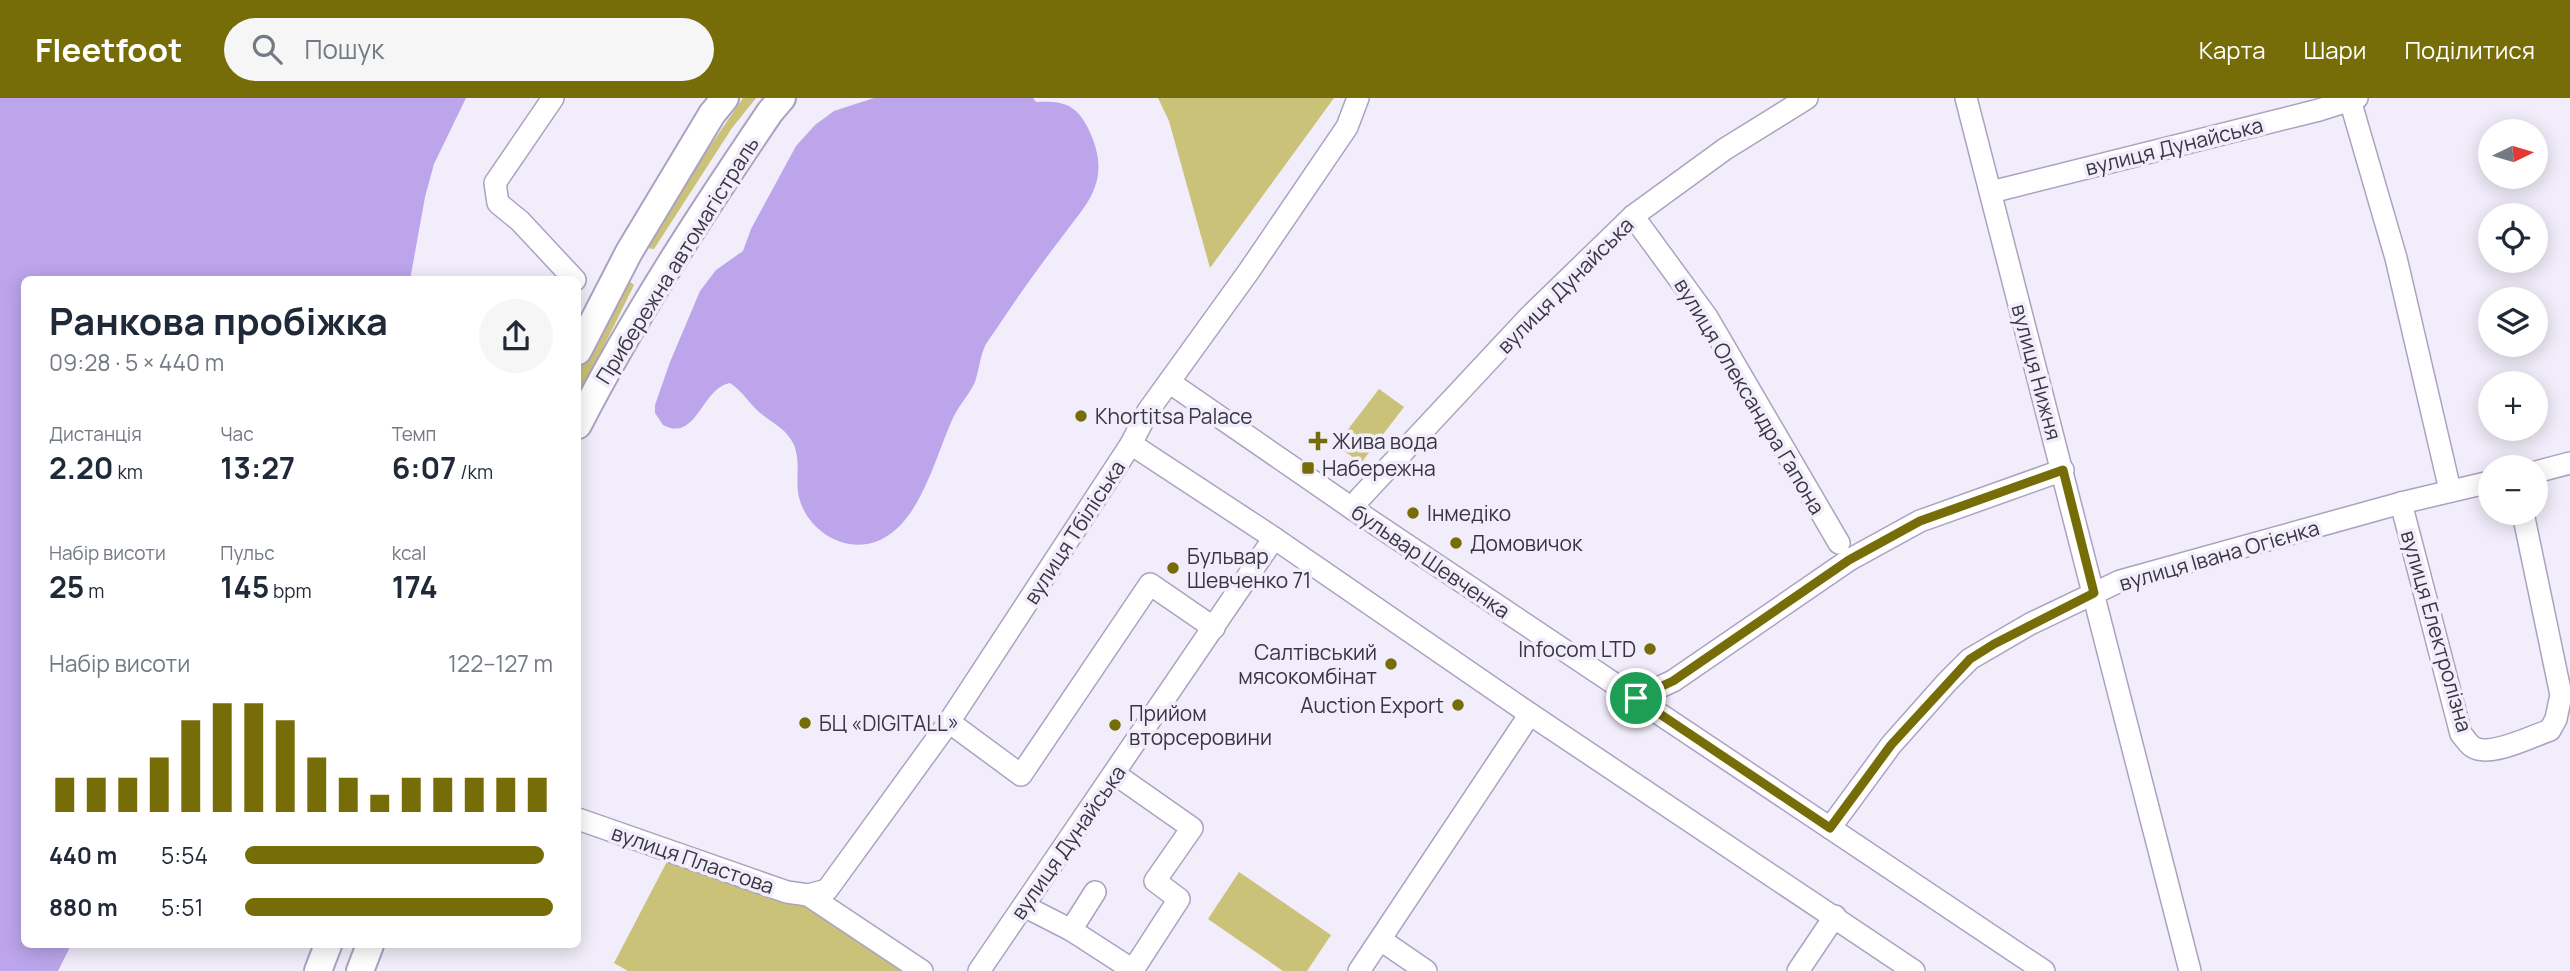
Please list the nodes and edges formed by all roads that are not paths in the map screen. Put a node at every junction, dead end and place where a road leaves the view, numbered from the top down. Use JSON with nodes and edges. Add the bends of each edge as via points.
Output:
{"nodes":[{"id":1,"x":553,"y":98,"type":"edge"},
{"id":2,"x":725,"y":98,"type":"edge"},
{"id":3,"x":782,"y":98,"type":"edge"},
{"id":4,"x":1358,"y":98,"type":"edge"},
{"id":5,"x":1807,"y":98,"type":"edge"},
{"id":6,"x":1966,"y":98,"type":"edge"},
{"id":7,"x":2354,"y":99,"type":"edge"},
{"id":8,"x":2317,"y":104,"type":"edge"},
{"id":9,"x":1991,"y":192,"type":"junction"},
{"id":10,"x":1633,"y":216,"type":"junction"},
{"id":11,"x":642,"y":232,"type":"junction"},
{"id":12,"x":680,"y":248,"type":"junction"},
{"id":13,"x":571,"y":276,"type":"edge"},
{"id":14,"x":581,"y":282,"type":"edge"},
{"id":15,"x":610,"y":288,"type":"junction"},
{"id":16,"x":644,"y":306,"type":"junction"},
{"id":17,"x":581,"y":345,"type":"edge"},
{"id":18,"x":1169,"y":382,"type":"junction"},
{"id":19,"x":581,"y":419,"type":"edge"},
{"id":20,"x":1131,"y":444,"type":"junction"},
{"id":21,"x":2570,"y":463,"type":"edge"},
{"id":22,"x":2548,"y":469,"type":"edge"},
{"id":23,"x":2063,"y":470,"type":"junction"},
{"id":24,"x":2478,"y":485,"type":"edge"},
{"id":25,"x":2450,"y":491,"type":"junction"},
{"id":26,"x":2401,"y":503,"type":"junction"},
{"id":27,"x":1353,"y":509,"type":"junction"},
{"id":28,"x":2526,"y":525,"type":"edge"},
{"id":29,"x":1274,"y":538,"type":"junction"},
{"id":30,"x":1839,"y":543,"type":"dead end"},
{"id":31,"x":2094,"y":593,"type":"junction"},
{"id":32,"x":1214,"y":628,"type":"junction"},
{"id":33,"x":1636,"y":698,"type":"junction"},
{"id":34,"x":1530,"y":714,"type":"junction"},
{"id":35,"x":948,"y":722,"type":"junction"},
{"id":36,"x":1115,"y":774,"type":"junction"},
{"id":37,"x":581,"y":819,"type":"edge"},
{"id":38,"x":1830,"y":828,"type":"junction"},
{"id":39,"x":1095,"y":892,"type":"dead end"},
{"id":40,"x":818,"y":893,"type":"junction"},
{"id":41,"x":1024,"y":906,"type":"junction"},
{"id":42,"x":1835,"y":916,"type":"junction"},
{"id":43,"x":1071,"y":930,"type":"junction"},
{"id":44,"x":1381,"y":940,"type":"junction"},
{"id":45,"x":327,"y":948,"type":"edge"},
{"id":46,"x":369,"y":948,"type":"edge"},
{"id":47,"x":318,"y":971,"type":"edge"},
{"id":48,"x":360,"y":971,"type":"edge"},
{"id":49,"x":922,"y":971,"type":"edge"},
{"id":50,"x":979,"y":971,"type":"edge"},
{"id":51,"x":1359,"y":971,"type":"edge"},
{"id":52,"x":1426,"y":971,"type":"edge"},
{"id":53,"x":1798,"y":971,"type":"edge"},
{"id":54,"x":1914,"y":971,"type":"edge"},
{"id":55,"x":2044,"y":971,"type":"edge"},
{"id":56,"x":2190,"y":971,"type":"edge"}],
"edges":[{"from":1,"to":13,"type":"street","via":[[495,183],[498,203]]},
{"from":2,"to":11,"type":"main road","name":"Прибережна автомагістраль"},
{"from":3,"to":12,"type":"main road","name":"Прибережна автомагістраль"},
{"from":4,"to":18,"type":"street","name":"вулиця Тбіліська","via":[[1347,127]]},
{"from":5,"to":10,"type":"street","name":"вулиця Дунайська","via":[[1725,149]]},
{"from":6,"to":9,"type":"street","name":"вулиця Нижня"},
{"from":7,"to":8,"type":"street","name":"вулиця Дунайська"},
{"from":7,"to":25,"type":"street"},
{"from":8,"to":9,"type":"street","name":"вулиця Дунайська"},
{"from":9,"to":23,"type":"street","name":"вулиця Нижня"},
{"from":10,"to":27,"type":"street","name":"вулиця Дунайська","via":[[1530,316]]},
{"from":10,"to":30,"type":"street","name":"вулиця Олександра Гапона","via":[[1707,317]]},
{"from":11,"to":12,"type":"main road","via":[[643,247],[649,252]]},
{"from":11,"to":15,"type":"main road","name":"Прибережна автомагістраль"},
{"from":12,"to":16,"type":"main road","name":"Прибережна автомагістраль"},
{"from":14,"to":15,"type":"street"},
{"from":15,"to":16,"type":"main road","via":[[631,276],[642,285]]},
{"from":15,"to":17,"type":"main road","name":"Прибережна автомагістраль"},
{"from":16,"to":19,"type":"main road","name":"Прибережна автомагістраль"},
{"from":18,"to":20,"type":"street","name":"вулиця Тбіліська"},
{"from":18,"to":27,"type":"street","name":"бульвар Шевченка"},
{"from":20,"to":29,"type":"street"},
{"from":20,"to":35,"type":"street","name":"вулиця Тбіліська"},
{"from":21,"to":22,"type":"street"},
{"from":23,"to":31,"type":"street","name":"вулиця Нижня"},
{"from":23,"to":33,"type":"street","via":[[1920,521],[1849,560],[1673,681]]},
{"from":24,"to":25,"type":"street","name":"вулиця Івана Огієнка"},
{"from":25,"to":26,"type":"street","name":"вулиця Івана Огієнка"},
{"from":26,"to":28,"type":"street","name":"вулиця Електролізна","via":[[2461,734],[2482,750],[2550,730],[2560,708]]},
{"from":26,"to":31,"type":"street","name":"вулиця Івана Огієнка","via":[[2132,578]]},
{"from":27,"to":33,"type":"street","name":"бульвар Шевченка"},
{"from":29,"to":32,"type":"street","name":"вулиця Дунайська"},
{"from":29,"to":34,"type":"street"},
{"from":31,"to":38,"type":"street","name":"вулиця Івана Огієнка","via":[[1970,659],[1891,745]]},
{"from":31,"to":56,"type":"street","name":"вулиця Нижня"},
{"from":32,"to":35,"type":"street","via":[[1150,584],[1021,775]]},
{"from":32,"to":36,"type":"street","name":"вулиця Дунайська"},
{"from":33,"to":38,"type":"street","name":"бульвар Шевченка"},
{"from":34,"to":42,"type":"street"},
{"from":34,"to":44,"type":"street"},
{"from":35,"to":40,"type":"street","name":"вулиця Тбіліська"},
{"from":36,"to":41,"type":"street","name":"вулиця Дунайська"},
{"from":36,"to":43,"type":"street","via":[[1192,828],[1155,881],[1179,899],[1133,970]]},
{"from":37,"to":40,"type":"street","name":"вулиця Пластова","via":[[787,892]]},
{"from":38,"to":55,"type":"street","name":"бульвар Шевченка"},
{"from":39,"to":43,"type":"street"},
{"from":40,"to":49,"type":"street","name":"вулиця Пластова"},
{"from":41,"to":43,"type":"street"},
{"from":41,"to":50,"type":"street","name":"вулиця Дунайська"},
{"from":42,"to":53,"type":"street"},
{"from":42,"to":54,"type":"street"},
{"from":44,"to":51,"type":"street"},
{"from":44,"to":52,"type":"street"},
{"from":45,"to":47,"type":"main road"},
{"from":46,"to":48,"type":"main road"}]}
